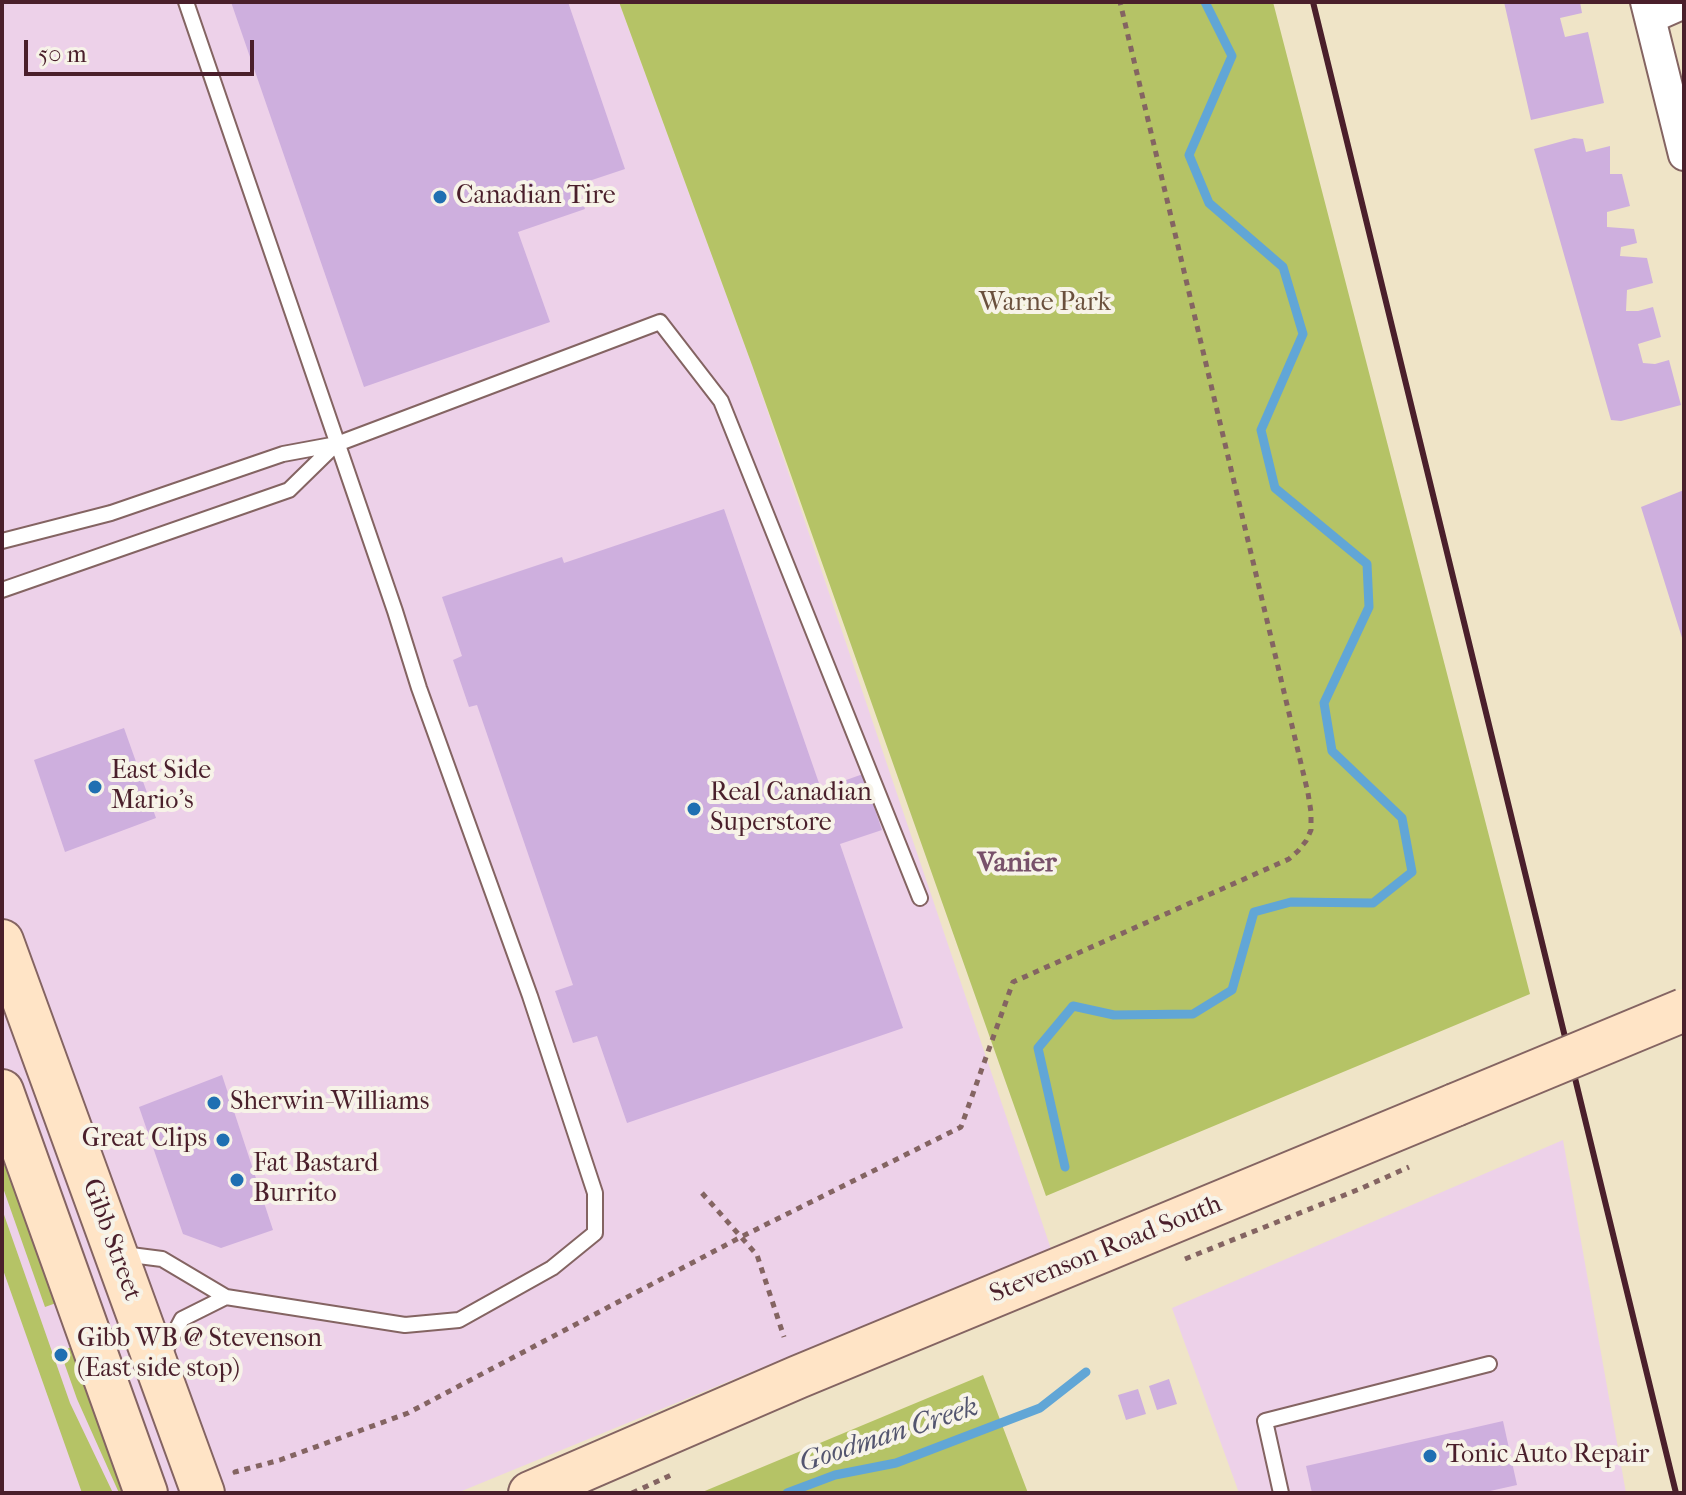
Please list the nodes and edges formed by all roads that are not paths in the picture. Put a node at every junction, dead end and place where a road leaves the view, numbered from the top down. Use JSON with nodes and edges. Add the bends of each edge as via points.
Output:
{"nodes":[{"id":1,"x":186,"y":2,"type":"edge"},
{"id":2,"x":1684,"y":3,"type":"edge"},
{"id":3,"x":1648,"y":10,"type":"edge"},
{"id":4,"x":1684,"y":155,"type":"edge"},
{"id":5,"x":337,"y":444,"type":"junction"},
{"id":6,"x":2,"y":541,"type":"edge"},
{"id":7,"x":2,"y":590,"type":"edge"},
{"id":8,"x":920,"y":898,"type":"dead end"},
{"id":9,"x":2,"y":941,"type":"edge"},
{"id":10,"x":1684,"y":1010,"type":"edge"},
{"id":11,"x":2,"y":1091,"type":"edge"},
{"id":12,"x":115,"y":1253,"type":"junction"},
{"id":13,"x":226,"y":1297,"type":"junction"},
{"id":14,"x":1489,"y":1364,"type":"dead end"},
{"id":15,"x":157,"y":1366,"type":"junction"},
{"id":16,"x":219,"y":1482,"type":"edge"},
{"id":17,"x":146,"y":1493,"type":"edge"},
{"id":18,"x":530,"y":1493,"type":"edge"},
{"id":19,"x":1281,"y":1493,"type":"edge"}],
"edges":[{"from":1,"to":5,"type":"lane"},
{"from":2,"to":3,"type":"street"},
{"from":3,"to":4,"type":"street"},
{"from":5,"to":6,"type":"lane","via":[[283,454],[111,513]]},
{"from":5,"to":7,"type":"lane","via":[[289,490]]},
{"from":5,"to":8,"type":"lane","via":[[660,322],[721,401]]},
{"from":5,"to":13,"type":"lane","via":[[595,1193],[595,1233],[552,1268],[459,1320],[405,1325]]},
{"from":9,"to":12,"type":"main road","name":"Gibb Street"},
{"from":10,"to":18,"type":"main road","name":"Stevenson Road South","bridge":true},
{"from":11,"to":17,"type":"main road","name":"Gibb Street"},
{"from":12,"to":13,"type":"lane","via":[[162,1259]]},
{"from":12,"to":15,"type":"main road","name":"Gibb Street"},
{"from":13,"to":15,"type":"lane","via":[[182,1319]]},
{"from":14,"to":19,"type":"lane","via":[[1265,1421]]},
{"from":15,"to":16,"type":"main road","name":"Gibb Street"}]}
